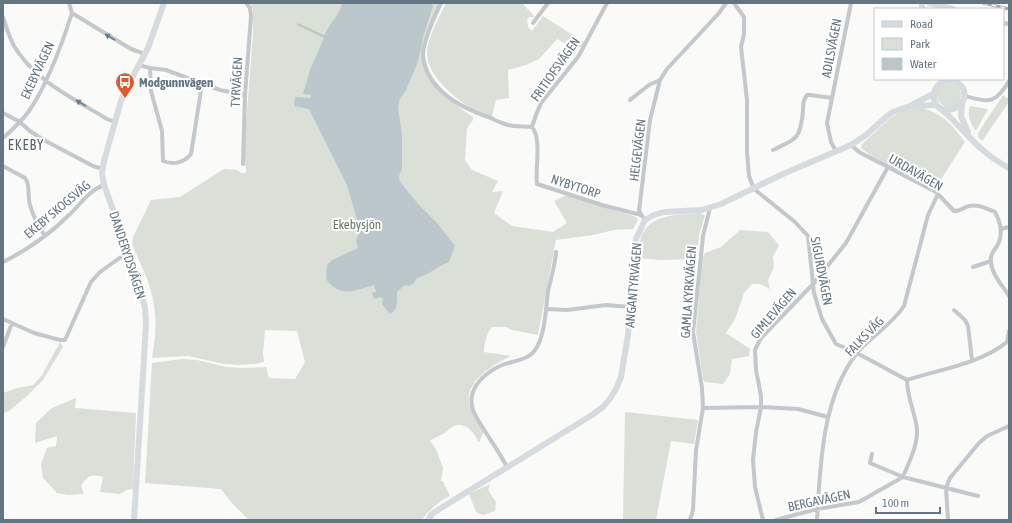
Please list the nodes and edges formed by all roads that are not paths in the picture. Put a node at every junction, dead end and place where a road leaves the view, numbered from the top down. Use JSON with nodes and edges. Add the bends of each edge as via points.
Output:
{"nodes":[{"id":1,"x":68,"y":3,"type":"edge"},
{"id":2,"x":164,"y":3,"type":"edge"},
{"id":3,"x":246,"y":3,"type":"edge"},
{"id":4,"x":441,"y":3,"type":"edge"},
{"id":5,"x":548,"y":3,"type":"edge"},
{"id":6,"x":607,"y":3,"type":"edge"},
{"id":7,"x":726,"y":3,"type":"edge"},
{"id":8,"x":734,"y":3,"type":"edge"},
{"id":9,"x":851,"y":3,"type":"edge"},
{"id":10,"x":930,"y":3,"type":"edge"},
{"id":11,"x":949,"y":8,"type":"edge"},
{"id":12,"x":72,"y":13,"type":"junction"},
{"id":13,"x":3,"y":17,"type":"edge"},
{"id":14,"x":533,"y":23,"type":"dead end"},
{"id":15,"x":145,"y":54,"type":"junction"},
{"id":16,"x":139,"y":65,"type":"junction"},
{"id":17,"x":150,"y":68,"type":"junction"},
{"id":18,"x":660,"y":80,"type":"junction"},
{"id":19,"x":951,"y":80,"type":"edge"},
{"id":20,"x":962,"y":80,"type":"edge"},
{"id":21,"x":45,"y":81,"type":"junction"},
{"id":22,"x":1009,"y":81,"type":"edge"},
{"id":23,"x":937,"y":82,"type":"edge"},
{"id":24,"x":202,"y":84,"type":"junction"},
{"id":25,"x":961,"y":86,"type":"junction"},
{"id":26,"x":1004,"y":89,"type":"junction"},
{"id":27,"x":933,"y":94,"type":"junction"},
{"id":28,"x":1009,"y":94,"type":"edge"},
{"id":29,"x":244,"y":95,"type":"junction"},
{"id":30,"x":832,"y":98,"type":"junction"},
{"id":31,"x":963,"y":99,"type":"junction"},
{"id":32,"x":630,"y":100,"type":"dead end"},
{"id":33,"x":910,"y":106,"type":"junction"},
{"id":34,"x":939,"y":107,"type":"junction"},
{"id":35,"x":3,"y":113,"type":"edge"},
{"id":36,"x":20,"y":122,"type":"junction"},
{"id":37,"x":115,"y":122,"type":"junction"},
{"id":38,"x":532,"y":127,"type":"junction"},
{"id":39,"x":970,"y":137,"type":"junction"},
{"id":40,"x":3,"y":138,"type":"edge"},
{"id":41,"x":851,"y":145,"type":"junction"},
{"id":42,"x":773,"y":150,"type":"dead end"},
{"id":43,"x":836,"y":151,"type":"junction"},
{"id":44,"x":243,"y":164,"type":"dead end"},
{"id":45,"x":3,"y":166,"type":"edge"},
{"id":46,"x":888,"y":167,"type":"junction"},
{"id":47,"x":1009,"y":168,"type":"edge"},
{"id":48,"x":103,"y":169,"type":"junction"},
{"id":49,"x":104,"y":185,"type":"junction"},
{"id":50,"x":754,"y":189,"type":"junction"},
{"id":51,"x":938,"y":194,"type":"junction"},
{"id":52,"x":710,"y":208,"type":"junction"},
{"id":53,"x":643,"y":218,"type":"junction"},
{"id":54,"x":1009,"y":227,"type":"edge"},
{"id":55,"x":1001,"y":228,"type":"junction"},
{"id":56,"x":45,"y":236,"type":"junction"},
{"id":57,"x":556,"y":252,"type":"dead end"},
{"id":58,"x":129,"y":253,"type":"junction"},
{"id":59,"x":991,"y":261,"type":"junction"},
{"id":60,"x":3,"y":262,"type":"edge"},
{"id":61,"x":972,"y":267,"type":"dead end"},
{"id":62,"x":814,"y":283,"type":"junction"},
{"id":63,"x":1009,"y":296,"type":"edge"},
{"id":64,"x":631,"y":307,"type":"junction"},
{"id":65,"x":547,"y":309,"type":"junction"},
{"id":66,"x":954,"y":310,"type":"dead end"},
{"id":67,"x":3,"y":319,"type":"edge"},
{"id":68,"x":12,"y":323,"type":"junction"},
{"id":69,"x":1009,"y":331,"type":"edge"},
{"id":70,"x":3,"y":347,"type":"edge"},
{"id":71,"x":857,"y":353,"type":"junction"},
{"id":72,"x":972,"y":360,"type":"junction"},
{"id":73,"x":907,"y":380,"type":"junction"},
{"id":74,"x":761,"y":407,"type":"junction"},
{"id":75,"x":703,"y":408,"type":"junction"},
{"id":76,"x":828,"y":417,"type":"junction"},
{"id":77,"x":1009,"y":426,"type":"edge"},
{"id":78,"x":872,"y":454,"type":"dead end"},
{"id":79,"x":507,"y":467,"type":"junction"},
{"id":80,"x":903,"y":477,"type":"junction"},
{"id":81,"x":946,"y":488,"type":"junction"},
{"id":82,"x":978,"y":496,"type":"dead end"},
{"id":83,"x":818,"y":509,"type":"junction"},
{"id":84,"x":134,"y":520,"type":"edge"},
{"id":85,"x":428,"y":520,"type":"edge"},
{"id":86,"x":690,"y":520,"type":"edge"},
{"id":87,"x":763,"y":520,"type":"edge"},
{"id":88,"x":776,"y":520,"type":"edge"},
{"id":89,"x":817,"y":520,"type":"edge"},
{"id":90,"x":948,"y":520,"type":"edge"}],
"edges":[{"from":1,"to":12,"type":"street"},
{"from":2,"to":15,"type":"street","name":"DANDERYDSVÄGEN"},
{"from":3,"to":29,"type":"street","name":"TYRVÄGEN","via":[[251,16]]},
{"from":4,"to":38,"type":"street","via":[[423,54],[432,80],[447,97],[473,112],[509,125]]},
{"from":5,"to":14,"type":"street"},
{"from":6,"to":38,"type":"street","name":"FRITIOFSVÄGEN","via":[[578,57],[541,103]]},
{"from":7,"to":18,"type":"street","name":"HELGEVÄGEN"},
{"from":8,"to":50,"type":"street","via":[[744,17],[741,47],[747,100],[747,152],[749,176]]},
{"from":9,"to":30,"type":"street","name":"ADILSVÄGEN"},
{"from":10,"to":11,"type":"street"},
{"from":15,"to":12,"type":"street","one_way":true,"via":[[131,49]]},
{"from":12,"to":21,"type":"street","name":"EKEBYVÄGEN"},
{"from":13,"to":21,"type":"street","via":[[13,44],[38,76]]},
{"from":15,"to":16,"type":"street","name":"DANDERYDSVÄGEN"},
{"from":16,"to":17,"type":"street"},
{"from":16,"to":37,"type":"street","name":"DANDERYDSVÄGEN","via":[[126,89]]},
{"from":17,"to":24,"type":"street","via":[[166,70]]},
{"from":17,"to":24,"type":"street","via":[[152,91],[162,131],[162,161],[168,163],[187,159],[191,154]]},
{"from":18,"to":32,"type":"street","name":"HELGEVÄGEN"},
{"from":18,"to":53,"type":"street","name":"HELGEVÄGEN","via":[[650,120],[639,211]]},
{"from":19,"to":23,"type":"street"},
{"from":19,"to":25,"type":"street"},
{"from":20,"to":25,"type":"street"},
{"from":21,"to":36,"type":"street","name":"EKEBYVÄGEN","via":[[34,103]]},
{"from":37,"to":21,"type":"street","one_way":true},
{"from":22,"to":26,"type":"street"},
{"from":23,"to":27,"type":"street"},
{"from":24,"to":29,"type":"street"},
{"from":25,"to":31,"type":"street"},
{"from":26,"to":28,"type":"street"},
{"from":26,"to":31,"type":"street","via":[[995,99]]},
{"from":27,"to":33,"type":"street"},
{"from":27,"to":34,"type":"street"},
{"from":29,"to":44,"type":"street","name":"TYRVÄGEN"},
{"from":30,"to":42,"type":"street","name":"ADILSVÄGEN","via":[[807,95],[803,103],[799,134]]},
{"from":30,"to":43,"type":"street","name":"ADILSVÄGEN","via":[[827,123],[831,142]]},
{"from":31,"to":34,"type":"street","via":[[956,109]]},
{"from":31,"to":39,"type":"street","via":[[961,116]]},
{"from":33,"to":34,"type":"street"},
{"from":33,"to":41,"type":"street","via":[[893,112]]},
{"from":34,"to":39,"type":"street"},
{"from":35,"to":36,"type":"street"},
{"from":36,"to":40,"type":"street","name":"EKEBYVÄGEN"},
{"from":36,"to":48,"type":"street","via":[[42,139]]},
{"from":37,"to":48,"type":"street","name":"DANDERYDSVÄGEN"},
{"from":38,"to":53,"type":"street","name":"NYBYTORP","via":[[536,131],[537,141],[537,184]]},
{"from":39,"to":47,"type":"street","via":[[988,155]]},
{"from":41,"to":43,"type":"street"},
{"from":41,"to":46,"type":"street","name":"URDAVÄGEN"},
{"from":43,"to":50,"type":"street"},
{"from":45,"to":56,"type":"street","via":[[27,180],[29,204]]},
{"from":46,"to":51,"type":"street","name":"URDAVÄGEN"},
{"from":46,"to":62,"type":"street","name":"GIMLEVÄGEN","via":[[846,243]]},
{"from":48,"to":49,"type":"street","name":"DANDERYDSVÄGEN"},
{"from":49,"to":56,"type":"street","name":"EKEBY SKOGSVÄG","via":[[95,189]]},
{"from":49,"to":58,"type":"street","name":"DANDERYDSVÄGEN"},
{"from":50,"to":52,"type":"street"},
{"from":50,"to":62,"type":"street","name":"SIGURDVÄGEN","via":[[795,222],[808,236]]},
{"from":51,"to":55,"type":"street","name":"URDAVÄGEN","via":[[954,211],[977,205],[995,212]]},
{"from":51,"to":71,"type":"street","name":"FALKS VÄG","via":[[928,215],[904,306],[899,315]]},
{"from":52,"to":53,"type":"street","via":[[664,212]]},
{"from":52,"to":75,"type":"street","name":"GAMLA KYRKVÄGEN","via":[[703,236],[693,332]]},
{"from":53,"to":64,"type":"street","name":"ANGANTYRVÄGEN","via":[[636,239]]},
{"from":54,"to":55,"type":"street"},
{"from":55,"to":59,"type":"street","via":[[999,243],[992,251]]},
{"from":56,"to":60,"type":"street","name":"EKEBY SKOGSVÄG"},
{"from":57,"to":65,"type":"street"},
{"from":58,"to":68,"type":"street","via":[[100,272],[91,282],[65,340],[34,333]]},
{"from":58,"to":84,"type":"street","name":"DANDERYDSVÄGEN","via":[[142,292],[146,323]]},
{"from":59,"to":61,"type":"street"},
{"from":59,"to":63,"type":"street","via":[[994,274]]},
{"from":62,"to":71,"type":"street","name":"SIGURDVÄGEN","via":[[814,293],[822,320],[836,344]]},
{"from":62,"to":74,"type":"street","name":"GIMLEVÄGEN","via":[[761,338],[755,350]]},
{"from":64,"to":65,"type":"street","via":[[606,305],[567,310]]},
{"from":64,"to":79,"type":"street","name":"ANGANTYRVÄGEN","via":[[621,377],[609,400],[592,415]]},
{"from":65,"to":79,"type":"street","via":[[535,351],[493,370],[479,382],[471,397],[476,416]]},
{"from":66,"to":72,"type":"street","via":[[968,326]]},
{"from":67,"to":68,"type":"street"},
{"from":68,"to":70,"type":"street"},
{"from":69,"to":72,"type":"street","via":[[1007,342],[997,351]]},
{"from":71,"to":73,"type":"street","name":"SIGURDVÄGEN"},
{"from":71,"to":76,"type":"street","name":"FALKS VÄG","via":[[841,377]]},
{"from":72,"to":73,"type":"street"},
{"from":73,"to":80,"type":"street","via":[[917,429],[916,440]]},
{"from":74,"to":75,"type":"street"},
{"from":74,"to":76,"type":"street","via":[[798,409]]},
{"from":74,"to":87,"type":"street","name":"GIMLEVÄGEN","via":[[753,460],[755,487]]},
{"from":75,"to":86,"type":"street","name":"GAMLA KYRKVÄGEN","via":[[696,450],[693,510]]},
{"from":76,"to":83,"type":"street","name":"FALKS VÄG","via":[[820,458]]},
{"from":77,"to":81,"type":"street","via":[[987,436],[979,443],[950,478]]},
{"from":78,"to":80,"type":"street","via":[[870,463]]},
{"from":79,"to":85,"type":"street","name":"ANGANTYRVÄGEN","via":[[440,508]]},
{"from":80,"to":81,"type":"street"},
{"from":80,"to":83,"type":"street","name":"BERGAVÄGEN","via":[[859,502]]},
{"from":81,"to":82,"type":"street"},
{"from":81,"to":90,"type":"street"},
{"from":83,"to":88,"type":"street","name":"BERGAVÄGEN"},
{"from":83,"to":89,"type":"street","name":"FALKS VÄG"}]}
